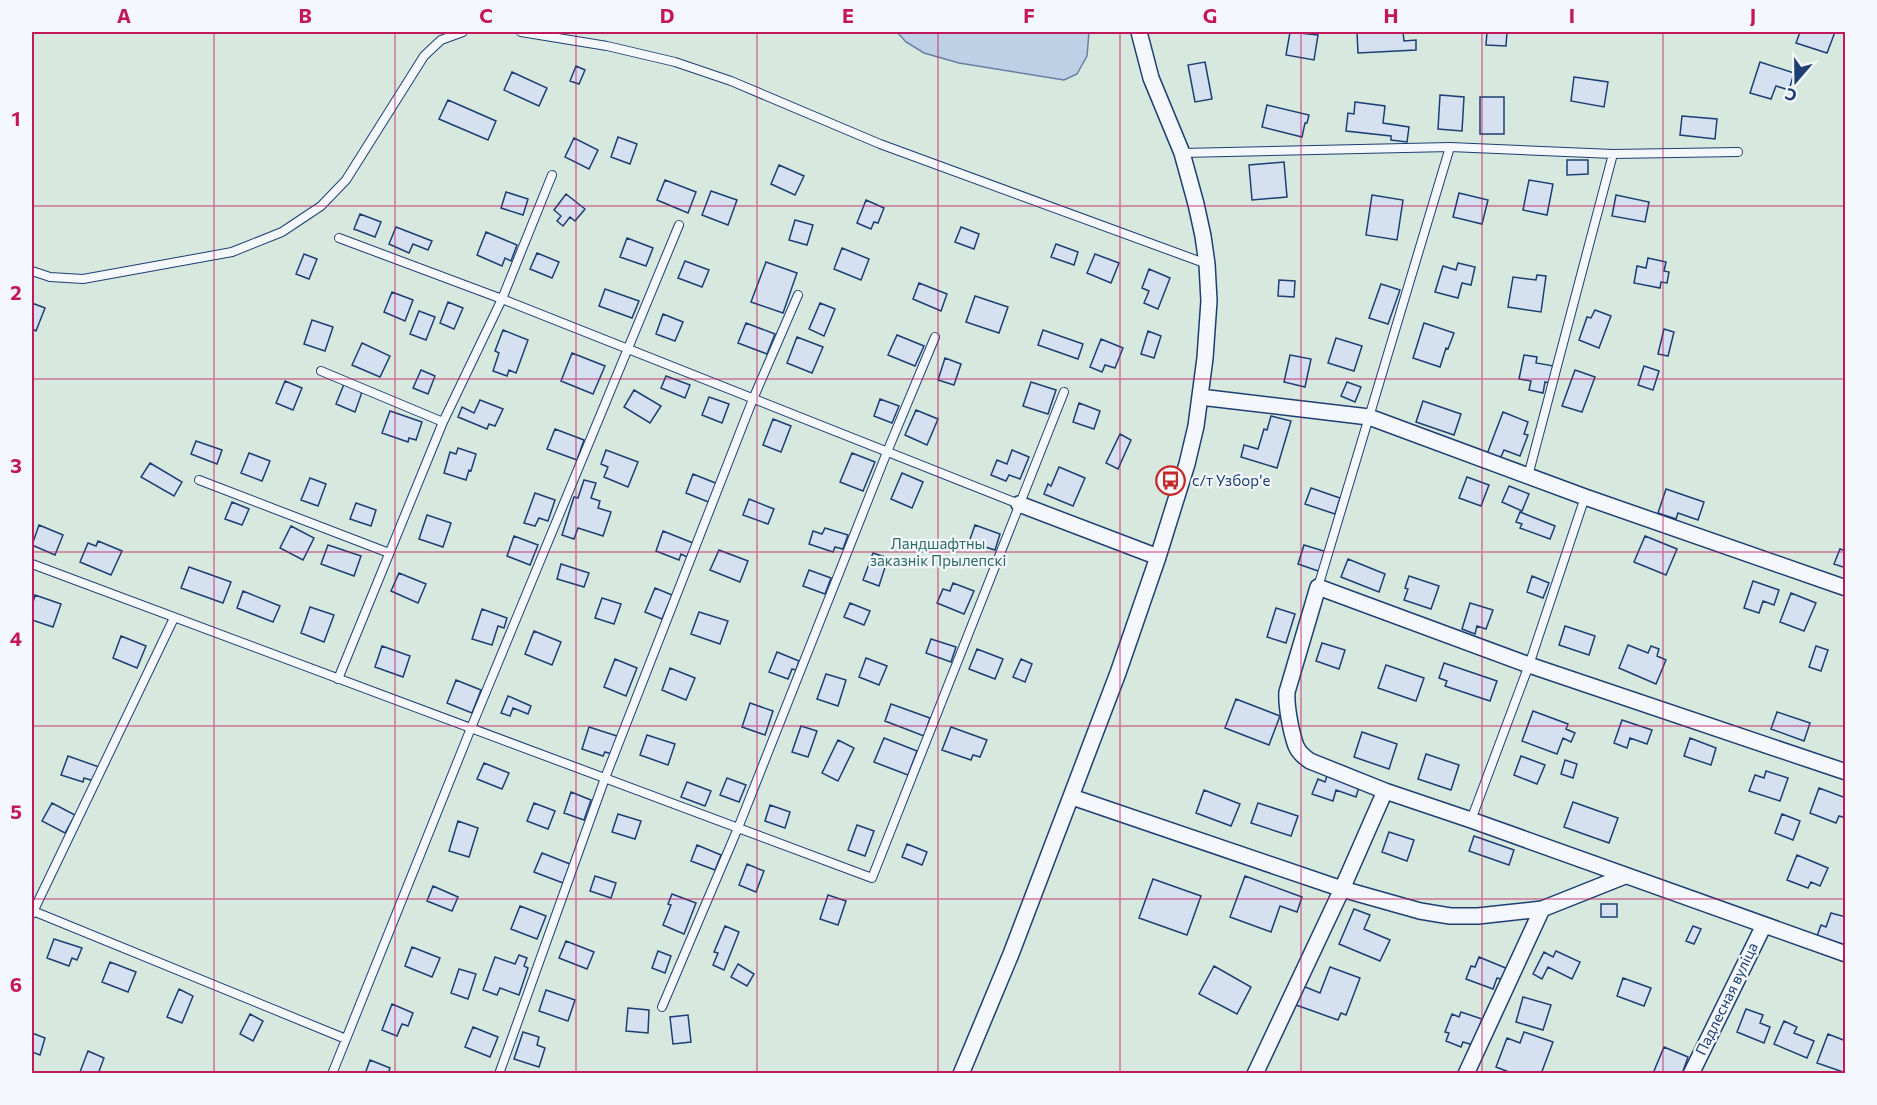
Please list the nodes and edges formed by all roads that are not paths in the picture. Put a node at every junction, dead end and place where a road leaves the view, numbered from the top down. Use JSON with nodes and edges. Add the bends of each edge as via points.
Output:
{"nodes":[{"id":1,"x":463,"y":32,"type":"edge"},
{"id":2,"x":521,"y":32,"type":"edge"},
{"id":3,"x":1139,"y":32,"type":"edge"},
{"id":4,"x":1450,"y":147,"type":"junction"},
{"id":5,"x":1738,"y":152,"type":"dead end"},
{"id":6,"x":1182,"y":153,"type":"junction"},
{"id":7,"x":1613,"y":154,"type":"junction"},
{"id":8,"x":552,"y":174,"type":"dead end"},
{"id":9,"x":679,"y":225,"type":"dead end"},
{"id":10,"x":339,"y":238,"type":"dead end"},
{"id":11,"x":1207,"y":264,"type":"junction"},
{"id":12,"x":32,"y":271,"type":"edge"},
{"id":13,"x":798,"y":295,"type":"dead end"},
{"id":14,"x":502,"y":299,"type":"junction"},
{"id":15,"x":935,"y":337,"type":"dead end"},
{"id":16,"x":626,"y":350,"type":"junction"},
{"id":17,"x":321,"y":371,"type":"dead end"},
{"id":18,"x":1064,"y":392,"type":"dead end"},
{"id":19,"x":1200,"y":396,"type":"junction"},
{"id":20,"x":753,"y":399,"type":"junction"},
{"id":21,"x":1369,"y":417,"type":"junction"},
{"id":22,"x":443,"y":422,"type":"junction"},
{"id":23,"x":886,"y":452,"type":"junction"},
{"id":24,"x":1528,"y":476,"type":"junction"},
{"id":25,"x":200,"y":480,"type":"dead end"},
{"id":26,"x":1585,"y":497,"type":"junction"},
{"id":27,"x":1019,"y":504,"type":"junction"},
{"id":28,"x":389,"y":553,"type":"junction"},
{"id":29,"x":1158,"y":557,"type":"junction"},
{"id":30,"x":32,"y":564,"type":"edge"},
{"id":31,"x":1318,"y":587,"type":"junction"},
{"id":32,"x":1845,"y":588,"type":"edge"},
{"id":33,"x":174,"y":618,"type":"junction"},
{"id":34,"x":1529,"y":665,"type":"junction"},
{"id":35,"x":338,"y":679,"type":"junction"},
{"id":36,"x":471,"y":728,"type":"junction"},
{"id":37,"x":1845,"y":772,"type":"edge"},
{"id":38,"x":604,"y":778,"type":"junction"},
{"id":39,"x":1385,"y":791,"type":"junction"},
{"id":40,"x":1071,"y":797,"type":"junction"},
{"id":41,"x":1471,"y":820,"type":"junction"},
{"id":42,"x":738,"y":828,"type":"junction"},
{"id":43,"x":1625,"y":876,"type":"junction"},
{"id":44,"x":1342,"y":889,"type":"junction"},
{"id":45,"x":1542,"y":909,"type":"junction"},
{"id":46,"x":32,"y":914,"type":"edge"},
{"id":47,"x":1764,"y":925,"type":"junction"},
{"id":48,"x":1845,"y":954,"type":"edge"},
{"id":49,"x":662,"y":1007,"type":"dead end"},
{"id":50,"x":346,"y":1039,"type":"junction"},
{"id":51,"x":332,"y":1074,"type":"edge"},
{"id":52,"x":499,"y":1074,"type":"edge"},
{"id":53,"x":961,"y":1074,"type":"edge"},
{"id":54,"x":1255,"y":1074,"type":"edge"},
{"id":55,"x":1466,"y":1074,"type":"edge"},
{"id":56,"x":1691,"y":1074,"type":"edge"}],
"edges":[{"from":1,"to":12,"type":"lane","via":[[441,40],[424,56],[346,180],[321,206],[282,232],[232,252],[83,279],[50,277]]},
{"from":2,"to":11,"type":"lane","via":[[675,62],[731,81],[880,144]]},
{"from":3,"to":6,"type":"street","via":[[1150,78]]},
{"from":4,"to":6,"type":"lane"},
{"from":4,"to":7,"type":"lane"},
{"from":4,"to":21,"type":"lane"},
{"from":5,"to":7,"type":"lane"},
{"from":6,"to":11,"type":"street"},
{"from":7,"to":24,"type":"lane"},
{"from":8,"to":14,"type":"lane"},
{"from":9,"to":16,"type":"lane"},
{"from":10,"to":14,"type":"lane"},
{"from":11,"to":19,"type":"street","via":[[1209,301]]},
{"from":13,"to":20,"type":"lane"},
{"from":14,"to":16,"type":"lane"},
{"from":14,"to":22,"type":"lane"},
{"from":15,"to":23,"type":"lane"},
{"from":16,"to":20,"type":"lane"},
{"from":16,"to":36,"type":"lane"},
{"from":17,"to":22,"type":"lane"},
{"from":18,"to":27,"type":"lane"},
{"from":19,"to":21,"type":"street"},
{"from":19,"to":29,"type":"street","via":[[1187,464]]},
{"from":20,"to":23,"type":"lane"},
{"from":20,"to":38,"type":"lane"},
{"from":21,"to":24,"type":"street"},
{"from":21,"to":31,"type":"lane"},
{"from":22,"to":28,"type":"lane"},
{"from":23,"to":27,"type":"lane"},
{"from":23,"to":42,"type":"lane"},
{"from":24,"to":26,"type":"street"},
{"from":25,"to":28,"type":"lane"},
{"from":26,"to":32,"type":"street"},
{"from":26,"to":34,"type":"lane"},
{"from":27,"to":29,"type":"street"},
{"from":27,"to":42,"type":"lane","via":[[872,878]]},
{"from":28,"to":35,"type":"lane"},
{"from":29,"to":40,"type":"street"},
{"from":30,"to":33,"type":"lane"},
{"from":31,"to":34,"type":"street"},
{"from":31,"to":39,"type":"street","via":[[1287,692],[1296,747],[1310,761]]},
{"from":33,"to":35,"type":"lane"},
{"from":33,"to":46,"type":"lane"},
{"from":34,"to":37,"type":"street"},
{"from":34,"to":41,"type":"lane"},
{"from":35,"to":36,"type":"lane"},
{"from":36,"to":38,"type":"lane"},
{"from":36,"to":50,"type":"lane"},
{"from":38,"to":42,"type":"lane"},
{"from":38,"to":52,"type":"lane"},
{"from":39,"to":41,"type":"street"},
{"from":39,"to":44,"type":"street"},
{"from":40,"to":44,"type":"street"},
{"from":40,"to":53,"type":"street"},
{"from":41,"to":43,"type":"street"},
{"from":42,"to":49,"type":"lane"},
{"from":43,"to":45,"type":"street"},
{"from":43,"to":47,"type":"street"},
{"from":44,"to":45,"type":"street","via":[[1450,916]]},
{"from":44,"to":54,"type":"street"},
{"from":45,"to":55,"type":"street"},
{"from":46,"to":50,"type":"lane"},
{"from":47,"to":48,"type":"street"},
{"from":47,"to":56,"type":"street","name":"Падлесная вуліца"},
{"from":50,"to":51,"type":"lane"}]}
